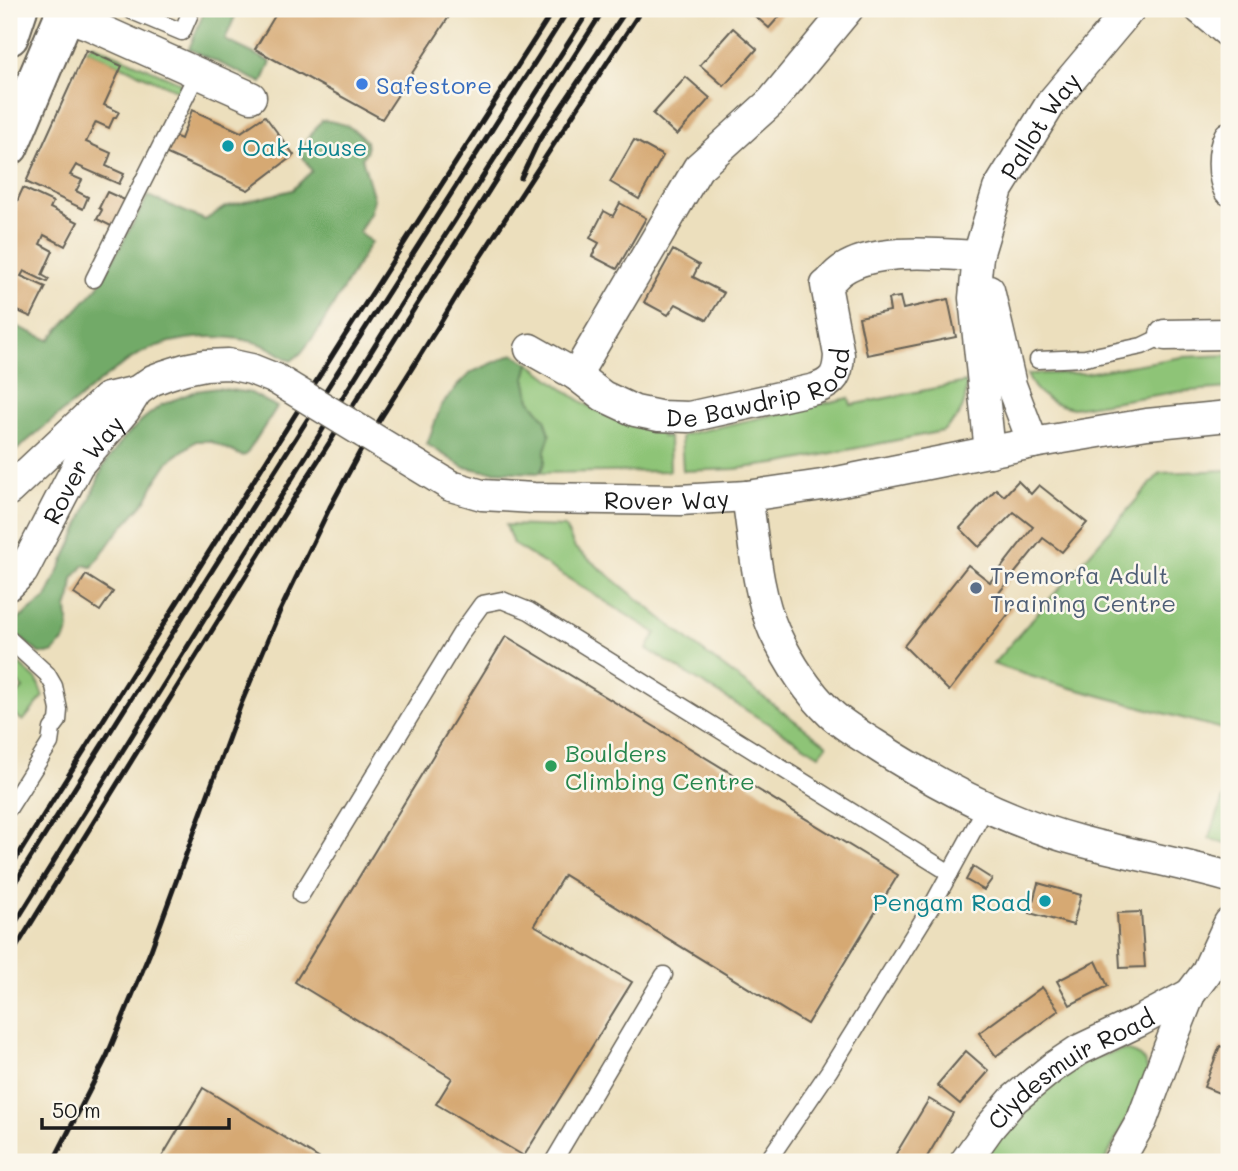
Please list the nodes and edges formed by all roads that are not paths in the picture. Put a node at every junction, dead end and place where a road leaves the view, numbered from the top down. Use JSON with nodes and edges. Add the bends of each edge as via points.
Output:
{"nodes":[{"id":1,"x":18,"y":9,"type":"edge"},
{"id":2,"x":132,"y":9,"type":"edge"},
{"id":3,"x":192,"y":9,"type":"edge"},
{"id":4,"x":848,"y":9,"type":"edge"},
{"id":5,"x":1130,"y":9,"type":"edge"},
{"id":6,"x":1200,"y":9,"type":"edge"},
{"id":7,"x":66,"y":12,"type":"edge"},
{"id":8,"x":1229,"y":33,"type":"edge"},
{"id":9,"x":9,"y":36,"type":"edge"},
{"id":10,"x":198,"y":72,"type":"junction"},
{"id":11,"x":251,"y":97,"type":"dead end"},
{"id":12,"x":1229,"y":137,"type":"edge"},
{"id":13,"x":9,"y":146,"type":"edge"},
{"id":14,"x":1229,"y":190,"type":"edge"},
{"id":15,"x":978,"y":256,"type":"junction"},
{"id":16,"x":94,"y":279,"type":"dead end"},
{"id":17,"x":1229,"y":334,"type":"edge"},
{"id":18,"x":1165,"y":335,"type":"joint"},
{"id":19,"x":530,"y":349,"type":"dead end"},
{"id":20,"x":1038,"y":360,"type":"dead end"},
{"id":21,"x":576,"y":376,"type":"junction"},
{"id":22,"x":137,"y":391,"type":"junction"},
{"id":23,"x":1229,"y":416,"type":"edge"},
{"id":24,"x":1033,"y":443,"type":"junction"},
{"id":25,"x":990,"y":452,"type":"junction"},
{"id":26,"x":9,"y":490,"type":"edge"},
{"id":27,"x":747,"y":496,"type":"junction"},
{"id":28,"x":9,"y":585,"type":"edge"},
{"id":29,"x":9,"y":639,"type":"edge"},
{"id":30,"x":986,"y":807,"type":"junction"},
{"id":31,"x":9,"y":808,"type":"edge"},
{"id":32,"x":950,"y":873,"type":"junction"},
{"id":33,"x":1229,"y":877,"type":"edge"},
{"id":34,"x":301,"y":895,"type":"dead end"},
{"id":35,"x":1229,"y":923,"type":"edge"},
{"id":36,"x":664,"y":975,"type":"dead end"},
{"id":37,"x":1191,"y":994,"type":"junction"},
{"id":38,"x":553,"y":1162,"type":"edge"},
{"id":39,"x":767,"y":1162,"type":"edge"},
{"id":40,"x":965,"y":1162,"type":"edge"},
{"id":41,"x":1118,"y":1162,"type":"edge"}],
"edges":[{"from":1,"to":9,"type":"main road"},
{"from":2,"to":3,"type":"lane","via":[[183,32]]},
{"from":4,"to":21,"type":"street","via":[[771,102],[698,168]]},
{"from":5,"to":15,"type":"street","name":"Pallot Way","via":[[1051,103],[998,189]]},
{"from":6,"to":8,"type":"street"},
{"from":7,"to":10,"type":"street"},
{"from":7,"to":13,"type":"main road"},
{"from":10,"to":11,"type":"street"},
{"from":10,"to":16,"type":"lane"},
{"from":12,"to":14,"type":"street","via":[[1225,182]]},
{"from":15,"to":21,"type":"street","name":"De Bawdrip Road","via":[[900,255],[866,259],[842,270],[825,285],[839,365],[828,384],[815,389],[689,417],[668,417],[635,411]]},
{"from":15,"to":24,"type":"street","via":[[1011,385]]},
{"from":15,"to":25,"type":"street","name":"Pallot Way","via":[[974,298]]},
{"from":17,"to":18,"type":"street"},
{"from":18,"to":20,"type":"lane","via":[[1142,346],[1085,358]]},
{"from":19,"to":21,"type":"street","name":"De Bawdrip Road"},
{"from":22,"to":26,"type":"street","name":"Rover Way","via":[[107,398]]},
{"from":22,"to":27,"type":"street","name":"Rover Way","bridge":true,"via":[[166,375],[205,365],[251,369],[276,379],[451,486],[482,495],[680,500]]},
{"from":22,"to":28,"type":"street","name":"Rover Way","via":[[78,465],[23,570]]},
{"from":23,"to":24,"type":"street","name":"Rover Way"},
{"from":24,"to":25,"type":"street","name":"Rover Way"},
{"from":25,"to":27,"type":"street","name":"Rover Way"},
{"from":27,"to":30,"type":"street","via":[[773,628],[808,687],[832,715],[870,741]]},
{"from":29,"to":31,"type":"lane","via":[[47,674],[59,710],[50,743]]},
{"from":30,"to":32,"type":"lane"},
{"from":30,"to":33,"type":"street","via":[[1079,841]]},
{"from":32,"to":34,"type":"lane","via":[[529,611],[502,600],[482,604],[461,633]]},
{"from":32,"to":39,"type":"lane","via":[[829,1071]]},
{"from":35,"to":37,"type":"street","name":"Clydesmuir Road"},
{"from":36,"to":38,"type":"lane"},
{"from":37,"to":40,"type":"street","name":"Clydesmuir Road","via":[[1052,1068],[1014,1099]]},
{"from":37,"to":41,"type":"street","name":"Clydesmuir Road","via":[[1142,1120]]}]}
